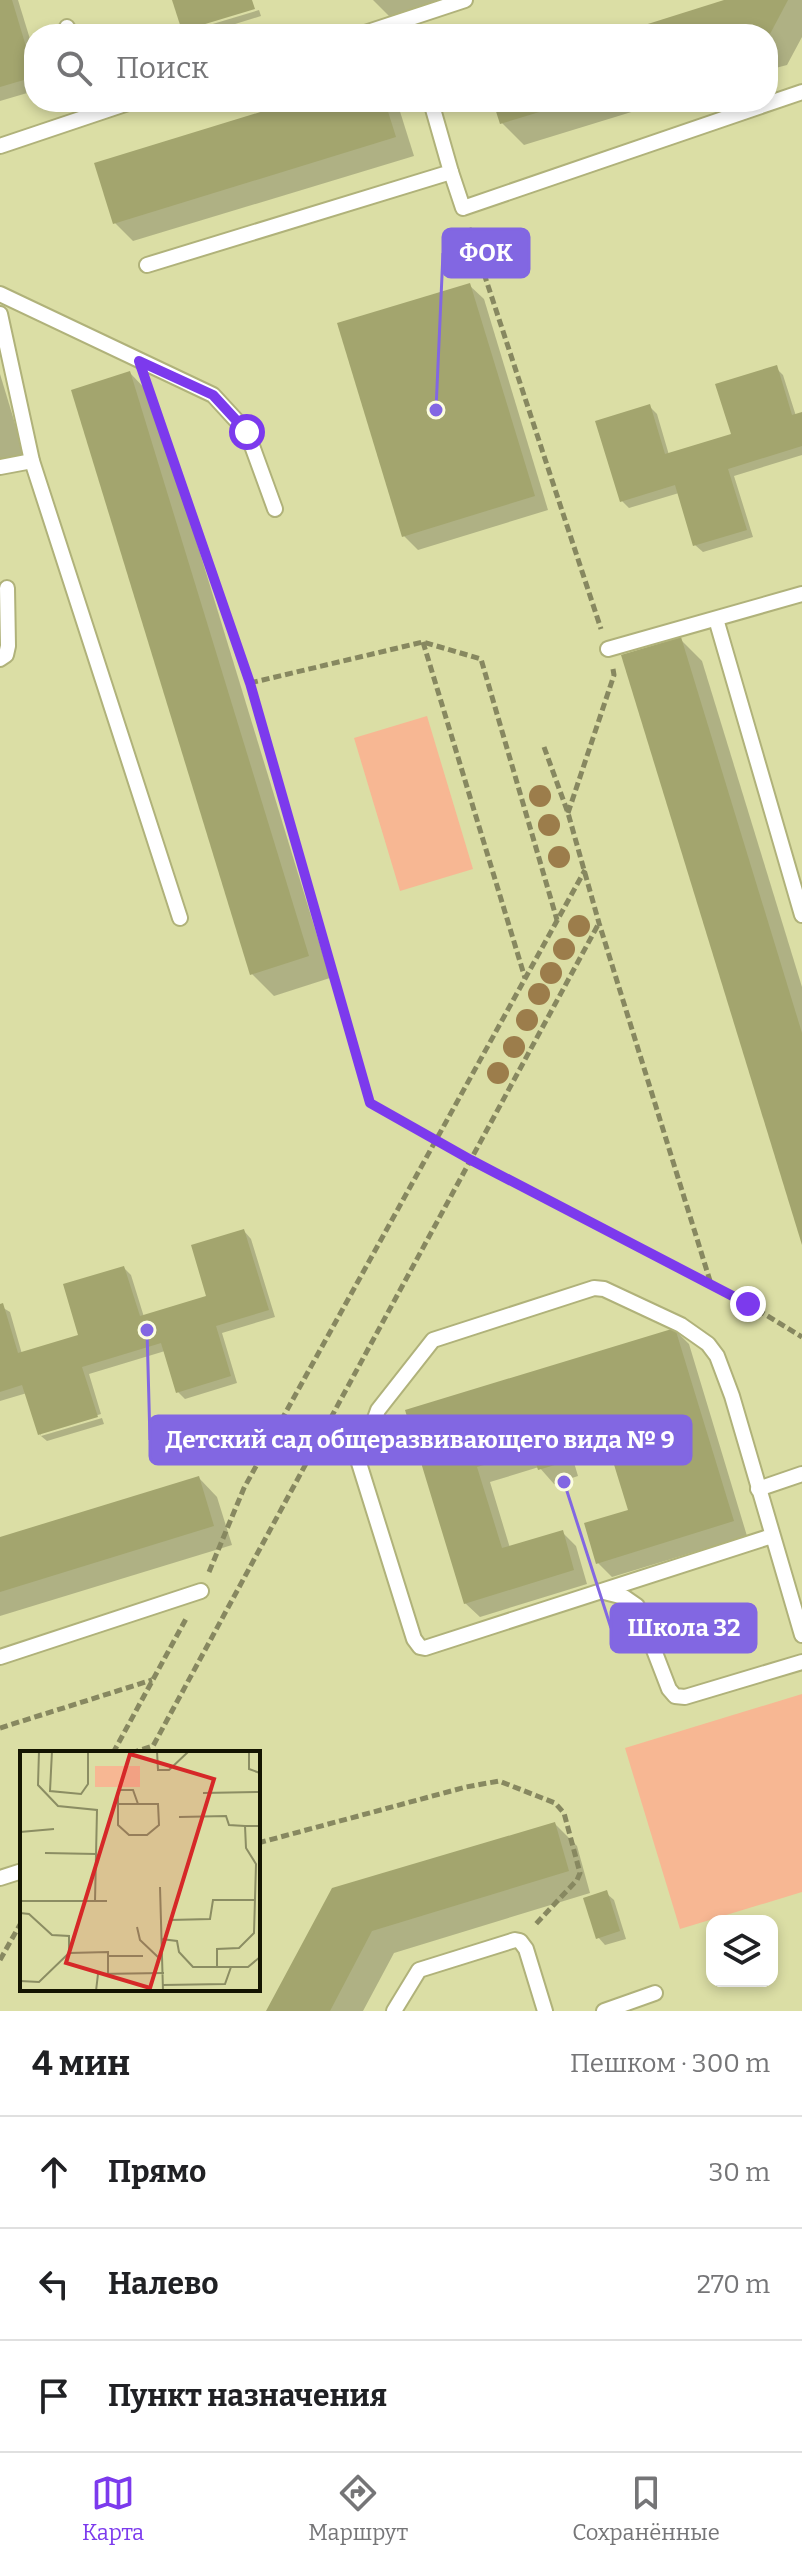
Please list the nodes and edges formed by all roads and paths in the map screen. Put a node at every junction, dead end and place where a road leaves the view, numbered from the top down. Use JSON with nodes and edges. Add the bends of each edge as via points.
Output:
{"nodes":[{"id":1,"x":465,"y":0,"type":"edge"},
{"id":2,"x":415,"y":24,"type":"edge"},
{"id":3,"x":802,"y":92,"type":"edge"},
{"id":4,"x":778,"y":100,"type":"edge"},
{"id":5,"x":82,"y":112,"type":"edge"},
{"id":6,"x":434,"y":112,"type":"edge"},
{"id":7,"x":744,"y":112,"type":"edge"},
{"id":8,"x":0,"y":146,"type":"edge"},
{"id":9,"x":451,"y":172,"type":"junction"},
{"id":10,"x":463,"y":208,"type":"junction"},
{"id":11,"x":147,"y":265,"type":"dead end"},
{"id":12,"x":0,"y":294,"type":"edge"},
{"id":13,"x":0,"y":314,"type":"edge"},
{"id":14,"x":139,"y":361,"type":"junction"},
{"id":15,"x":32,"y":461,"type":"junction"},
{"id":16,"x":0,"y":467,"type":"edge"},
{"id":17,"x":275,"y":509,"type":"dead end"},
{"id":18,"x":7,"y":588,"type":"dead end"},
{"id":19,"x":802,"y":594,"type":"edge"},
{"id":20,"x":716,"y":619,"type":"junction"},
{"id":21,"x":423,"y":642,"type":"junction"},
{"id":22,"x":608,"y":649,"type":"junction"},
{"id":23,"x":0,"y":659,"type":"edge"},
{"id":24,"x":250,"y":683,"type":"junction"},
{"id":25,"x":544,"y":747,"type":"dead end"},
{"id":26,"x":568,"y":813,"type":"junction"},
{"id":27,"x":585,"y":870,"type":"junction"},
{"id":28,"x":802,"y":915,"type":"edge"},
{"id":29,"x":180,"y":918,"type":"dead end"},
{"id":30,"x":557,"y":920,"type":"junction"},
{"id":31,"x":599,"y":923,"type":"junction"},
{"id":32,"x":525,"y":979,"type":"junction"},
{"id":33,"x":436,"y":1140,"type":"junction"},
{"id":34,"x":471,"y":1160,"type":"junction"},
{"id":35,"x":711,"y":1284,"type":"junction"},
{"id":36,"x":802,"y":1337,"type":"edge"},
{"id":37,"x":802,"y":1474,"type":"edge"},
{"id":38,"x":244,"y":1488,"type":"dead end"},
{"id":39,"x":758,"y":1489,"type":"junction"},
{"id":40,"x":772,"y":1536,"type":"junction"},
{"id":41,"x":201,"y":1591,"type":"dead end"},
{"id":42,"x":604,"y":1592,"type":"junction"},
{"id":43,"x":802,"y":1635,"type":"edge"},
{"id":44,"x":0,"y":1657,"type":"edge"},
{"id":45,"x":802,"y":1662,"type":"edge"},
{"id":46,"x":153,"y":1680,"type":"dead end"},
{"id":47,"x":0,"y":1728,"type":"edge"},
{"id":48,"x":137,"y":1751,"type":"edge"},
{"id":49,"x":260,"y":1842,"type":"edge"},
{"id":50,"x":20,"y":1872,"type":"edge"},
{"id":51,"x":0,"y":1878,"type":"edge"},
{"id":52,"x":20,"y":1925,"type":"edge"},
{"id":53,"x":520,"y":1941,"type":"junction"},
{"id":54,"x":0,"y":1960,"type":"edge"},
{"id":55,"x":655,"y":1993,"type":"dead end"},
{"id":56,"x":394,"y":2011,"type":"edge"},
{"id":57,"x":545,"y":2011,"type":"edge"},
{"id":58,"x":604,"y":2011,"type":"edge"}],
"edges":[{"from":1,"to":2,"type":"lane"},
{"from":3,"to":4,"type":"lane"},
{"from":5,"to":8,"type":"lane"},
{"from":6,"to":9,"type":"lane"},
{"from":7,"to":10,"type":"lane"},
{"from":9,"to":10,"type":"lane"},
{"from":9,"to":11,"type":"lane"},
{"from":10,"to":22,"type":"path"},
{"from":12,"to":14,"type":"lane"},
{"from":13,"to":15,"type":"lane"},
{"from":14,"to":17,"type":"lane","via":[[213,395],[247,432]]},
{"from":14,"to":24,"type":"path"},
{"from":15,"to":16,"type":"lane"},
{"from":15,"to":29,"type":"lane"},
{"from":18,"to":23,"type":"lane","via":[[8,646]]},
{"from":19,"to":20,"type":"lane"},
{"from":20,"to":22,"type":"lane"},
{"from":20,"to":28,"type":"lane"},
{"from":21,"to":24,"type":"path"},
{"from":21,"to":30,"type":"path","via":[[481,659]]},
{"from":21,"to":32,"type":"path"},
{"from":22,"to":26,"type":"path","via":[[614,675]]},
{"from":24,"to":33,"type":"path","via":[[370,1103]]},
{"from":25,"to":26,"type":"path"},
{"from":26,"to":27,"type":"path"},
{"from":27,"to":30,"type":"path"},
{"from":27,"to":31,"type":"path"},
{"from":30,"to":32,"type":"path"},
{"from":31,"to":34,"type":"path"},
{"from":31,"to":35,"type":"path"},
{"from":32,"to":33,"type":"path"},
{"from":33,"to":34,"type":"path"},
{"from":33,"to":38,"type":"path"},
{"from":34,"to":35,"type":"path"},
{"from":34,"to":48,"type":"path","via":[[153,1746]]},
{"from":35,"to":36,"type":"path"},
{"from":37,"to":39,"type":"lane"},
{"from":39,"to":40,"type":"lane"},
{"from":39,"to":42,"type":"lane","via":[[732,1396],[708,1344],[681,1325],[604,1289],[433,1340],[378,1410],[359,1463],[416,1644],[430,1648]]},
{"from":40,"to":42,"type":"lane"},
{"from":40,"to":43,"type":"lane"},
{"from":41,"to":44,"type":"lane"},
{"from":42,"to":45,"type":"lane","via":[[637,1606],[675,1696]]},
{"from":46,"to":47,"type":"path"},
{"from":49,"to":53,"type":"path","via":[[499,1781],[555,1803],[564,1813],[580,1873]]},
{"from":50,"to":51,"type":"lane"},
{"from":52,"to":54,"type":"path"},
{"from":53,"to":56,"type":"lane","via":[[419,1970]]},
{"from":53,"to":57,"type":"lane"},
{"from":55,"to":58,"type":"lane"}]}
